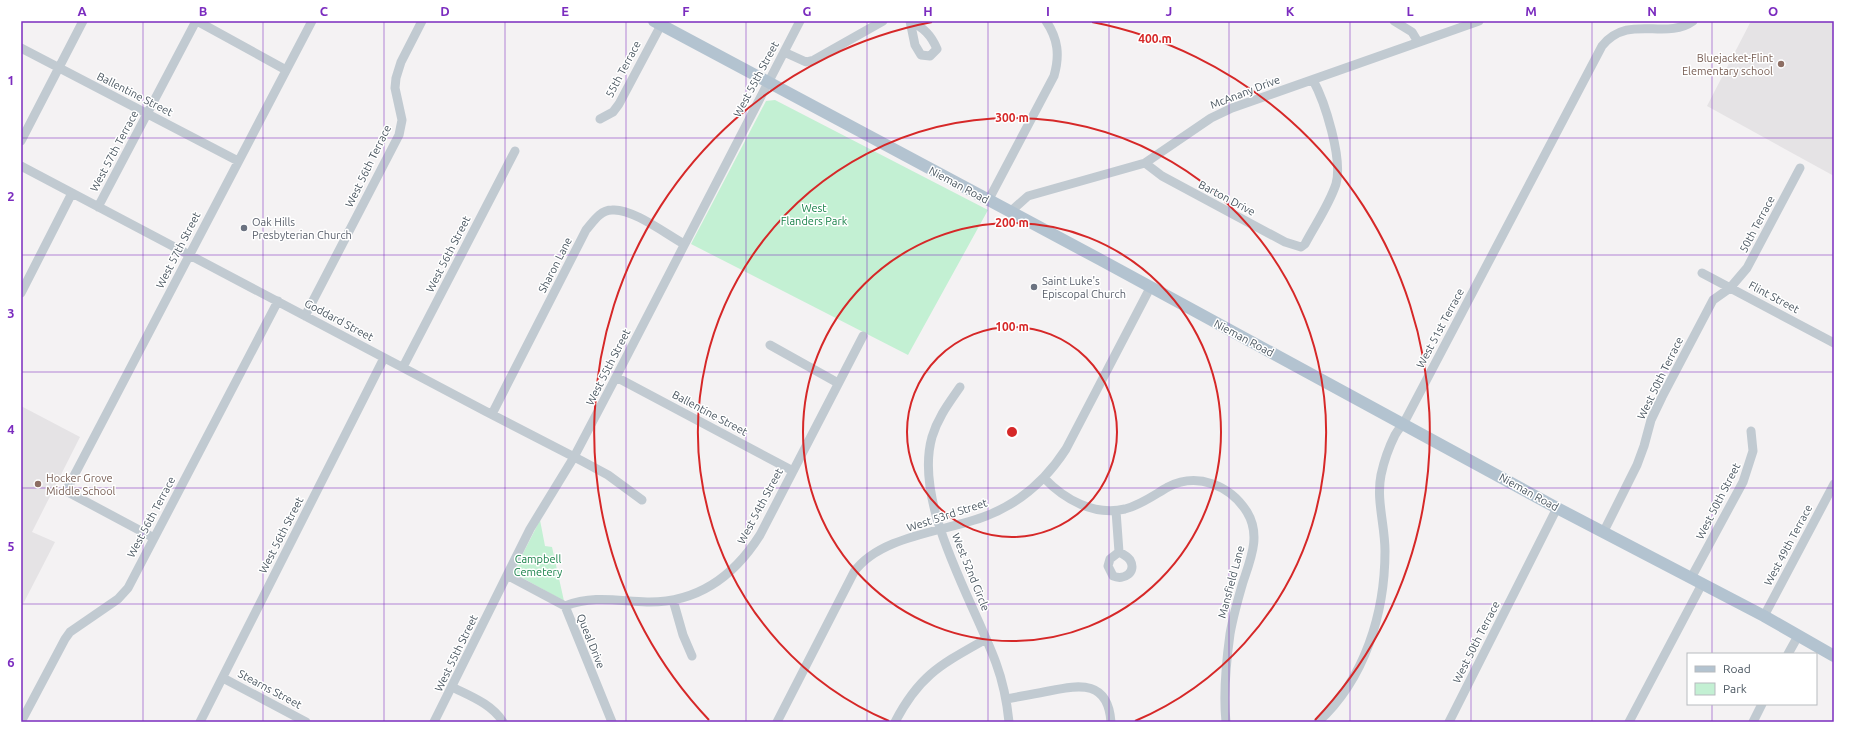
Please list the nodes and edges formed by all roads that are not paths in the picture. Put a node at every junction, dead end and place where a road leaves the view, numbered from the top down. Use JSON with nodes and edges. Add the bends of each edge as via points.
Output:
{"nodes":[{"id":1,"x":83,"y":21,"type":"edge"},
{"id":2,"x":196,"y":21,"type":"edge"},
{"id":3,"x":312,"y":21,"type":"edge"},
{"id":4,"x":422,"y":21,"type":"edge"},
{"id":5,"x":800,"y":21,"type":"edge"},
{"id":6,"x":883,"y":21,"type":"edge"},
{"id":7,"x":1046,"y":21,"type":"edge"},
{"id":8,"x":1394,"y":21,"type":"edge"},
{"id":9,"x":1479,"y":21,"type":"edge"},
{"id":10,"x":1693,"y":21,"type":"edge"},
{"id":11,"x":657,"y":23,"type":"edge"},
{"id":12,"x":1418,"y":42,"type":"junction"},
{"id":13,"x":21,"y":48,"type":"edge"},
{"id":14,"x":784,"y":52,"type":"junction"},
{"id":15,"x":58,"y":68,"type":"junction"},
{"id":16,"x":286,"y":70,"type":"junction"},
{"id":17,"x":1313,"y":80,"type":"junction"},
{"id":18,"x":768,"y":81,"type":"junction"},
{"id":19,"x":148,"y":114,"type":"junction"},
{"id":20,"x":600,"y":119,"type":"dead end"},
{"id":21,"x":21,"y":141,"type":"edge"},
{"id":22,"x":515,"y":151,"type":"dead end"},
{"id":23,"x":238,"y":161,"type":"junction"},
{"id":24,"x":1144,"y":163,"type":"junction"},
{"id":25,"x":21,"y":166,"type":"edge"},
{"id":26,"x":1800,"y":168,"type":"dead end"},
{"id":27,"x":72,"y":193,"type":"junction"},
{"id":28,"x":988,"y":201,"type":"junction"},
{"id":29,"x":98,"y":207,"type":"junction"},
{"id":30,"x":1010,"y":212,"type":"junction"},
{"id":31,"x":684,"y":244,"type":"junction"},
{"id":32,"x":190,"y":255,"type":"junction"},
{"id":33,"x":1702,"y":273,"type":"dead end"},
{"id":34,"x":1150,"y":288,"type":"junction"},
{"id":35,"x":1730,"y":288,"type":"junction"},
{"id":36,"x":21,"y":293,"type":"edge"},
{"id":37,"x":278,"y":301,"type":"junction"},
{"id":38,"x":305,"y":316,"type":"junction"},
{"id":39,"x":863,"y":336,"type":"dead end"},
{"id":40,"x":1834,"y":343,"type":"edge"},
{"id":41,"x":770,"y":345,"type":"dead end"},
{"id":42,"x":384,"y":358,"type":"junction"},
{"id":43,"x":403,"y":367,"type":"junction"},
{"id":44,"x":616,"y":377,"type":"junction"},
{"id":45,"x":838,"y":383,"type":"junction"},
{"id":46,"x":960,"y":387,"type":"dead end"},
{"id":47,"x":492,"y":414,"type":"junction"},
{"id":48,"x":1403,"y":424,"type":"junction"},
{"id":49,"x":1751,"y":432,"type":"dead end"},
{"id":50,"x":574,"y":457,"type":"junction"},
{"id":51,"x":793,"y":471,"type":"junction"},
{"id":52,"x":1044,"y":478,"type":"junction"},
{"id":53,"x":1834,"y":484,"type":"edge"},
{"id":54,"x":642,"y":500,"type":"dead end"},
{"id":55,"x":1557,"y":508,"type":"junction"},
{"id":56,"x":1116,"y":510,"type":"junction"},
{"id":57,"x":942,"y":530,"type":"junction"},
{"id":58,"x":1604,"y":531,"type":"junction"},
{"id":59,"x":154,"y":538,"type":"junction"},
{"id":60,"x":1119,"y":552,"type":"dead end"},
{"id":61,"x":507,"y":576,"type":"junction"},
{"id":62,"x":1691,"y":578,"type":"junction"},
{"id":63,"x":1702,"y":584,"type":"junction"},
{"id":64,"x":673,"y":600,"type":"junction"},
{"id":65,"x":565,"y":606,"type":"junction"},
{"id":66,"x":1764,"y":616,"type":"junction"},
{"id":67,"x":1798,"y":636,"type":"junction"},
{"id":68,"x":986,"y":639,"type":"junction"},
{"id":69,"x":1789,"y":653,"type":"edge"},
{"id":70,"x":692,"y":656,"type":"dead end"},
{"id":71,"x":1834,"y":656,"type":"edge"},
{"id":72,"x":223,"y":678,"type":"junction"},
{"id":73,"x":452,"y":687,"type":"junction"},
{"id":74,"x":1006,"y":699,"type":"junction"},
{"id":75,"x":1762,"y":705,"type":"edge"},
{"id":76,"x":21,"y":722,"type":"edge"},
{"id":77,"x":200,"y":722,"type":"edge"},
{"id":78,"x":306,"y":722,"type":"edge"},
{"id":79,"x":434,"y":722,"type":"edge"},
{"id":80,"x":503,"y":722,"type":"edge"},
{"id":81,"x":612,"y":722,"type":"edge"},
{"id":82,"x":777,"y":722,"type":"edge"},
{"id":83,"x":895,"y":722,"type":"edge"},
{"id":84,"x":1009,"y":722,"type":"edge"},
{"id":85,"x":1111,"y":722,"type":"edge"},
{"id":86,"x":1226,"y":722,"type":"edge"},
{"id":87,"x":1318,"y":722,"type":"edge"},
{"id":88,"x":1449,"y":722,"type":"edge"},
{"id":89,"x":1629,"y":722,"type":"edge"},
{"id":90,"x":1753,"y":722,"type":"edge"}],
"edges":[{"from":1,"to":15,"type":"street"},
{"from":2,"to":16,"type":"street"},
{"from":2,"to":19,"type":"street","name":"West 57th Terrace"},
{"from":3,"to":16,"type":"street","name":"West 57th Street"},
{"from":4,"to":38,"type":"street","name":"West 56th Terrace","via":[[401,62],[396,78],[395,88],[402,120],[399,136]]},
{"from":5,"to":14,"type":"street","name":"West 55th Street"},
{"from":6,"to":14,"type":"street","via":[[814,60],[806,62]]},
{"from":7,"to":28,"type":"street","via":[[1057,45],[1058,58],[1054,76]]},
{"from":8,"to":12,"type":"street","via":[[1412,32]]},
{"from":9,"to":12,"type":"street","name":"McAnany Drive"},
{"from":10,"to":48,"type":"street","name":"West 51st Terrace","via":[[1681,27],[1628,29],[1607,39]]},
{"from":11,"to":18,"type":"main road","name":"Nieman Road"},
{"from":11,"to":20,"type":"street","name":"55th Terrace","via":[[619,104],[613,112]]},
{"from":12,"to":17,"type":"street","name":"McAnany Drive"},
{"from":13,"to":15,"type":"street","name":"Ballentine Street"},
{"from":14,"to":18,"type":"street","name":"West 55th Street"},
{"from":15,"to":19,"type":"street","name":"Ballentine Street"},
{"from":15,"to":21,"type":"street"},
{"from":16,"to":23,"type":"street","name":"West 57th Street"},
{"from":17,"to":24,"type":"street","name":"McAnany Drive","via":[[1262,96],[1211,118]]},
{"from":17,"to":24,"type":"street","name":"Barton Drive","via":[[1325,107],[1338,160],[1338,171],[1332,193],[1305,244],[1301,246],[1285,242],[1264,231],[1162,176]]},
{"from":18,"to":28,"type":"main road","name":"Nieman Road"},
{"from":18,"to":31,"type":"street","name":"West 55th Street"},
{"from":19,"to":23,"type":"street","name":"Ballentine Street"},
{"from":19,"to":29,"type":"street","name":"West 57th Terrace"},
{"from":22,"to":43,"type":"street","name":"West 56th Street"},
{"from":23,"to":32,"type":"street","name":"West 57th Street"},
{"from":24,"to":30,"type":"street","name":"McAnany Drive","via":[[1028,196]]},
{"from":25,"to":27,"type":"street","name":"Goddard Street"},
{"from":26,"to":35,"type":"street","name":"50th Terrace","via":[[1747,268]]},
{"from":27,"to":29,"type":"street","name":"Goddard Street"},
{"from":27,"to":36,"type":"street","name":"West 57th Terrace"},
{"from":28,"to":30,"type":"main road","name":"Nieman Road"},
{"from":29,"to":32,"type":"street","name":"Goddard Street"},
{"from":30,"to":34,"type":"main road","name":"Nieman Road"},
{"from":31,"to":44,"type":"street","name":"West 55th Street"},
{"from":31,"to":47,"type":"street","name":"Sharon Lane","via":[[627,212],[612,209],[599,214],[586,230]]},
{"from":32,"to":37,"type":"street","name":"Goddard Street"},
{"from":32,"to":59,"type":"street","name":"West 57th Street","via":[[66,491]]},
{"from":33,"to":35,"type":"street","name":"Flint Street"},
{"from":34,"to":48,"type":"main road","name":"Nieman Road"},
{"from":34,"to":52,"type":"street","name":"West 53rd Street","via":[[1066,449]]},
{"from":35,"to":40,"type":"street","name":"Flint Street"},
{"from":35,"to":58,"type":"street","name":"West 50th Terrace","via":[[1713,300],[1662,396],[1651,420],[1637,465]]},
{"from":37,"to":38,"type":"street","name":"Goddard Street"},
{"from":37,"to":59,"type":"street","name":"West 56th Terrace"},
{"from":38,"to":42,"type":"street","name":"Goddard Street"},
{"from":39,"to":45,"type":"street","name":"West 54th Street"},
{"from":41,"to":45,"type":"street"},
{"from":42,"to":43,"type":"street","name":"Goddard Street"},
{"from":42,"to":72,"type":"street","name":"West 56th Street"},
{"from":43,"to":47,"type":"street","name":"Goddard Street"},
{"from":44,"to":50,"type":"street","name":"West 55th Street"},
{"from":44,"to":51,"type":"street","name":"Ballentine Street"},
{"from":45,"to":51,"type":"street","name":"West 54th Street"},
{"from":46,"to":57,"type":"street","name":"West 52nd Circle","via":[[936,424],[928,460],[932,498]]},
{"from":47,"to":50,"type":"street","name":"Goddard Street"},
{"from":48,"to":55,"type":"main road","name":"Nieman Road"},
{"from":48,"to":87,"type":"street","name":"West 51st Terrace","via":[[1386,455],[1381,476],[1380,496],[1385,550],[1384,580],[1377,618],[1368,647],[1353,678],[1331,710]]},
{"from":49,"to":62,"type":"street","name":"West 50th Street","via":[[1753,451],[1743,482]]},
{"from":50,"to":54,"type":"street","name":"Goddard Street","via":[[608,475]]},
{"from":50,"to":61,"type":"street","name":"West 55th Street","via":[[530,529]]},
{"from":51,"to":64,"type":"street","name":"West 54th Street","via":[[748,554],[723,578],[708,587]]},
{"from":52,"to":56,"type":"street","name":"Mansfield Lane","via":[[1073,502],[1090,508]]},
{"from":52,"to":57,"type":"street","name":"West 53rd Street","via":[[1000,510]]},
{"from":53,"to":66,"type":"street","name":"West 49th Terrace"},
{"from":55,"to":58,"type":"main road","name":"Nieman Road"},
{"from":55,"to":88,"type":"street","name":"West 50th Terrace"},
{"from":56,"to":60,"type":"street"},
{"from":56,"to":86,"type":"street","name":"Mansfield Lane","via":[[1134,506],[1176,484],[1195,480],[1209,482],[1227,491],[1249,516],[1254,540],[1230,634],[1226,663]]},
{"from":57,"to":68,"type":"street","name":"West 52nd Circle","via":[[957,574]]},
{"from":57,"to":82,"type":"street","name":"West 53rd Street","via":[[886,546],[860,564]]},
{"from":58,"to":62,"type":"main road","name":"Nieman Road"},
{"from":59,"to":76,"type":"street","name":"West 56th Terrace","via":[[124,594],[70,632]]},
{"from":61,"to":65,"type":"street","name":"Queal Drive"},
{"from":61,"to":73,"type":"street","name":"West 55th Street"},
{"from":62,"to":63,"type":"main road","name":"Nieman Road"},
{"from":63,"to":66,"type":"main road","name":"Nieman Road"},
{"from":63,"to":89,"type":"street"},
{"from":64,"to":65,"type":"street","name":"West 54th Street","via":[[648,602],[609,598],[592,599]]},
{"from":64,"to":70,"type":"street"},
{"from":65,"to":81,"type":"street","name":"Queal Drive"},
{"from":66,"to":67,"type":"main road","name":"Nieman Road"},
{"from":67,"to":69,"type":"street"},
{"from":67,"to":71,"type":"main road","name":"Nieman Road"},
{"from":68,"to":74,"type":"street","name":"West 52nd Circle"},
{"from":68,"to":83,"type":"street","via":[[938,667],[913,692]]},
{"from":72,"to":77,"type":"street","name":"West 56th Street"},
{"from":72,"to":78,"type":"street","name":"Stearns Street"},
{"from":73,"to":79,"type":"street","name":"West 55th Street"},
{"from":73,"to":80,"type":"street","via":[[484,703],[498,714]]},
{"from":74,"to":84,"type":"street","name":"West 52nd Circle"},
{"from":74,"to":85,"type":"street","via":[[1077,686],[1091,688],[1107,702]]},
{"from":75,"to":90,"type":"street"}]}
